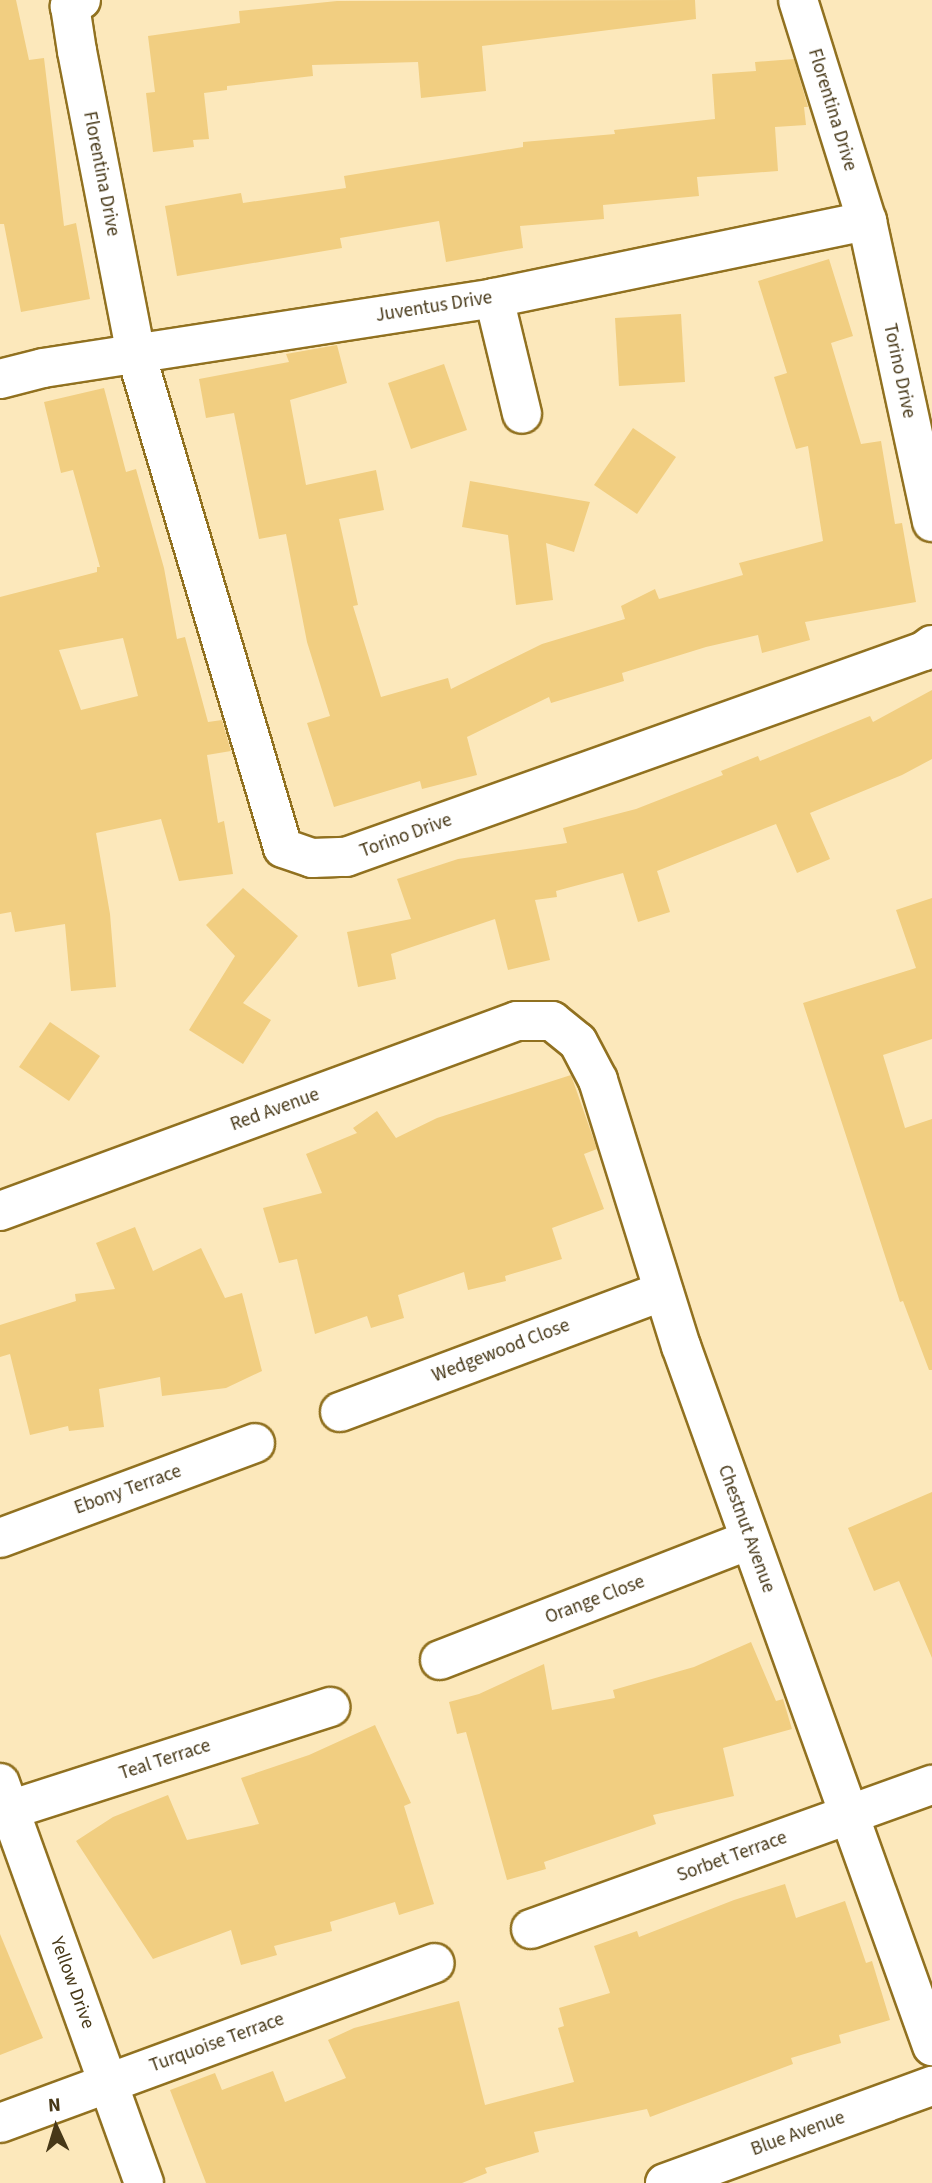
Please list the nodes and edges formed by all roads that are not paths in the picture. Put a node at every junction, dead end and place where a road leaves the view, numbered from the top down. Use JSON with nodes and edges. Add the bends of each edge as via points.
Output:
{"nodes":[{"id":1,"x":81,"y":0,"type":"edge"},
{"id":2,"x":798,"y":0,"type":"edge"},
{"id":3,"x":867,"y":221,"type":"junction"},
{"id":4,"x":495,"y":298,"type":"junction"},
{"id":5,"x":136,"y":354,"type":"junction"},
{"id":6,"x":0,"y":379,"type":"edge"},
{"id":7,"x":522,"y":414,"type":"dead end"},
{"id":8,"x":932,"y":522,"type":"edge"},
{"id":9,"x":932,"y":645,"type":"edge"},
{"id":10,"x":552,"y":1021,"type":"joint"},
{"id":11,"x":0,"y":1211,"type":"edge"},
{"id":12,"x":663,"y":1291,"type":"junction"},
{"id":13,"x":340,"y":1412,"type":"dead end"},
{"id":14,"x":255,"y":1443,"type":"dead end"},
{"id":15,"x":0,"y":1538,"type":"edge"},
{"id":16,"x":750,"y":1540,"type":"junction"},
{"id":17,"x":440,"y":1660,"type":"dead end"},
{"id":18,"x":330,"y":1707,"type":"dead end"},
{"id":19,"x":932,"y":1785,"type":"edge"},
{"id":20,"x":3,"y":1802,"type":"edge"},
{"id":21,"x":849,"y":1815,"type":"junction"},
{"id":22,"x":531,"y":1928,"type":"dead end"},
{"id":23,"x":435,"y":1963,"type":"dead end"},
{"id":24,"x":932,"y":2046,"type":"edge"},
{"id":25,"x":108,"y":2084,"type":"junction"},
{"id":26,"x":932,"y":2086,"type":"edge"},
{"id":27,"x":0,"y":2123,"type":"edge"},
{"id":28,"x":144,"y":2183,"type":"edge"},
{"id":29,"x":665,"y":2183,"type":"edge"}],
"edges":[{"from":1,"to":5,"type":"street","name":"Florentina Drive","via":[[70,6]]},
{"from":2,"to":3,"type":"street","name":"Florentina Drive"},
{"from":3,"to":4,"type":"street","name":"Juventus Drive"},
{"from":3,"to":8,"type":"street","name":"Torino Drive"},
{"from":4,"to":5,"type":"street","name":"Juventus Drive"},
{"from":4,"to":7,"type":"street"},
{"from":5,"to":6,"type":"street","name":"Juventus Drive"},
{"from":5,"to":9,"type":"street","name":"Torino Drive","via":[[283,848],[312,858],[346,858]]},
{"from":10,"to":11,"type":"street","name":"Red Avenue","via":[[517,1021]]},
{"from":10,"to":12,"type":"street","name":"Chestnut Avenue","via":[[578,1042],[598,1080]]},
{"from":12,"to":13,"type":"street","name":"Wedgewood Close"},
{"from":12,"to":16,"type":"street","name":"Chestnut Avenue"},
{"from":14,"to":15,"type":"street","name":"Ebony Terrace"},
{"from":16,"to":17,"type":"street","name":"Orange Close"},
{"from":16,"to":21,"type":"street","name":"Chestnut Avenue"},
{"from":18,"to":20,"type":"street","name":"Teal Terrace"},
{"from":19,"to":21,"type":"street","name":"Sorbet Terrace"},
{"from":20,"to":25,"type":"street","name":"Yellow Drive"},
{"from":21,"to":22,"type":"street","name":"Sorbet Terrace"},
{"from":21,"to":24,"type":"street","name":"Chestnut Avenue"},
{"from":23,"to":25,"type":"street","name":"Turquoise Terrace"},
{"from":25,"to":27,"type":"street","name":"Turquoise Terrace"},
{"from":25,"to":28,"type":"street","name":"Yellow Drive"},
{"from":26,"to":29,"type":"street","name":"Blue Avenue"}]}
